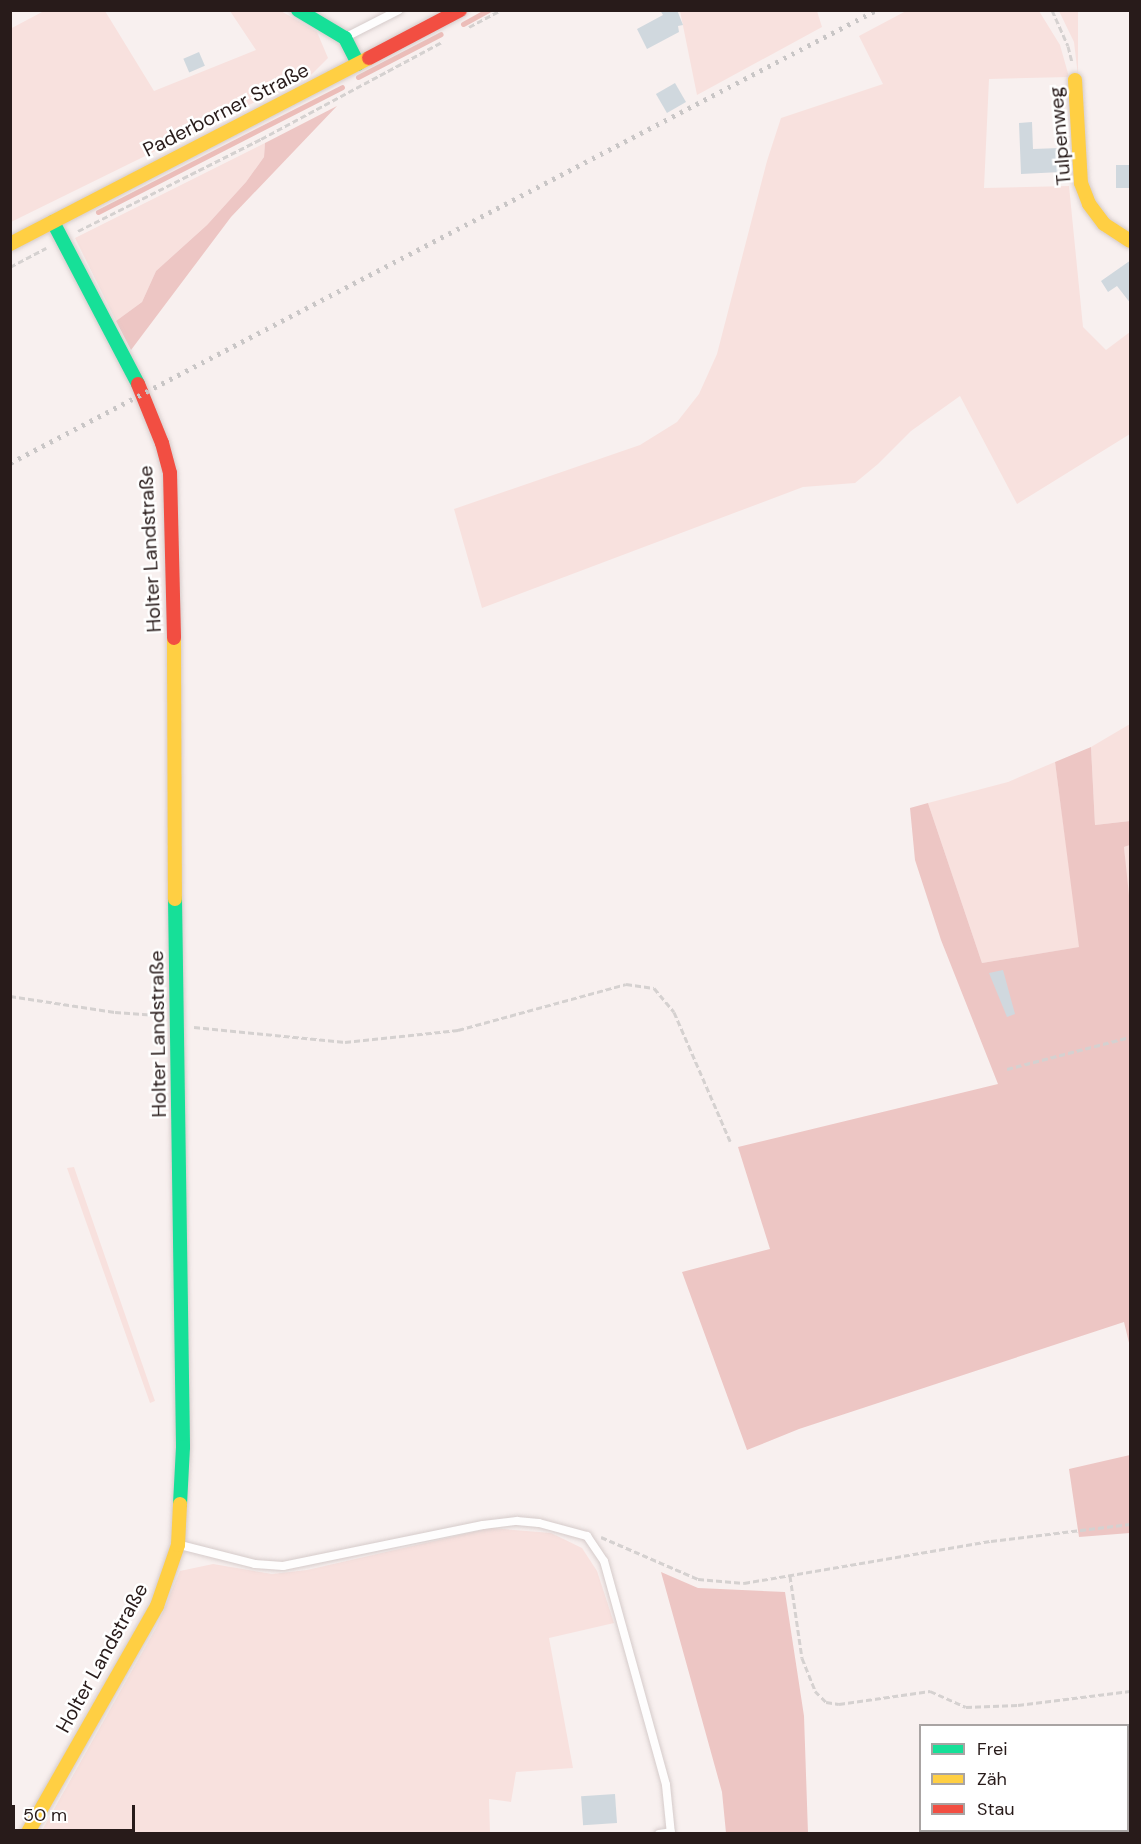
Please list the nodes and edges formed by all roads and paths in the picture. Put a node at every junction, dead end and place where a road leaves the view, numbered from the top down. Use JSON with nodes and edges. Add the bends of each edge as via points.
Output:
{"nodes":[{"id":1,"x":298,"y":10,"type":"edge"},
{"id":2,"x":399,"y":10,"type":"edge"},
{"id":3,"x":460,"y":10,"type":"edge"},
{"id":4,"x":501,"y":10,"type":"edge"},
{"id":5,"x":1052,"y":10,"type":"edge"},
{"id":6,"x":459,"y":33,"type":"dead end"},
{"id":7,"x":345,"y":38,"type":"junction"},
{"id":8,"x":450,"y":38,"type":"dead end"},
{"id":9,"x":358,"y":64,"type":"junction"},
{"id":10,"x":1075,"y":80,"type":"joint"},
{"id":11,"x":53,"y":222,"type":"junction"},
{"id":12,"x":63,"y":239,"type":"junction"},
{"id":13,"x":1131,"y":241,"type":"edge"},
{"id":14,"x":10,"y":244,"type":"edge"},
{"id":15,"x":10,"y":267,"type":"edge"},
{"id":16,"x":10,"y":996,"type":"edge"},
{"id":17,"x":177,"y":1020,"type":"junction"},
{"id":18,"x":1131,"y":1037,"type":"edge"},
{"id":19,"x":1007,"y":1069,"type":"dead end"},
{"id":20,"x":730,"y":1141,"type":"dead end"},
{"id":21,"x":1131,"y":1524,"type":"edge"},
{"id":22,"x":587,"y":1536,"type":"junction"},
{"id":23,"x":178,"y":1545,"type":"junction"},
{"id":24,"x":790,"y":1576,"type":"junction"},
{"id":25,"x":1131,"y":1691,"type":"edge"},
{"id":26,"x":27,"y":1833,"type":"edge"},
{"id":27,"x":659,"y":1833,"type":"edge"},
{"id":28,"x":671,"y":1833,"type":"edge"}],
"edges":[{"from":1,"to":7,"type":"street"},
{"from":2,"to":7,"type":"lane"},
{"from":3,"to":9,"type":"street","name":"Paderborner Straße"},
{"from":4,"to":6,"type":"path"},
{"from":5,"to":10,"type":"path","name":"Tulpenweg","via":[[1068,46]]},
{"from":7,"to":9,"type":"street"},
{"from":8,"to":12,"type":"path"},
{"from":9,"to":11,"type":"street","name":"Paderborner Straße"},
{"from":10,"to":13,"type":"street","name":"Tulpenweg","via":[[1081,183],[1089,204],[1104,224]]},
{"from":11,"to":12,"type":"street","name":"Holter Landstraße"},
{"from":11,"to":14,"type":"street","name":"Paderborner Straße"},
{"from":12,"to":15,"type":"path"},
{"from":12,"to":17,"type":"street","name":"Holter Landstraße","via":[[143,394],[170,473]]},
{"from":16,"to":17,"type":"path"},
{"from":17,"to":20,"type":"path","via":[[345,1042],[458,1030],[626,984],[654,988],[674,1012]]},
{"from":17,"to":23,"type":"street","name":"Holter Landstraße","via":[[183,1447]]},
{"from":18,"to":19,"type":"path"},
{"from":21,"to":24,"type":"path","via":[[991,1541]]},
{"from":22,"to":23,"type":"lane","via":[[518,1521],[283,1566],[255,1564]]},
{"from":22,"to":24,"type":"path","via":[[607,1538],[698,1579],[744,1583]]},
{"from":22,"to":28,"type":"lane","via":[[604,1561],[666,1785]]},
{"from":23,"to":26,"type":"street","name":"Holter Landstraße","via":[[157,1606]]},
{"from":24,"to":25,"type":"path","via":[[802,1658],[815,1691],[826,1702],[839,1704],[930,1691],[966,1707],[1008,1706]]},
{"from":27,"to":28,"type":"lane"}]}
